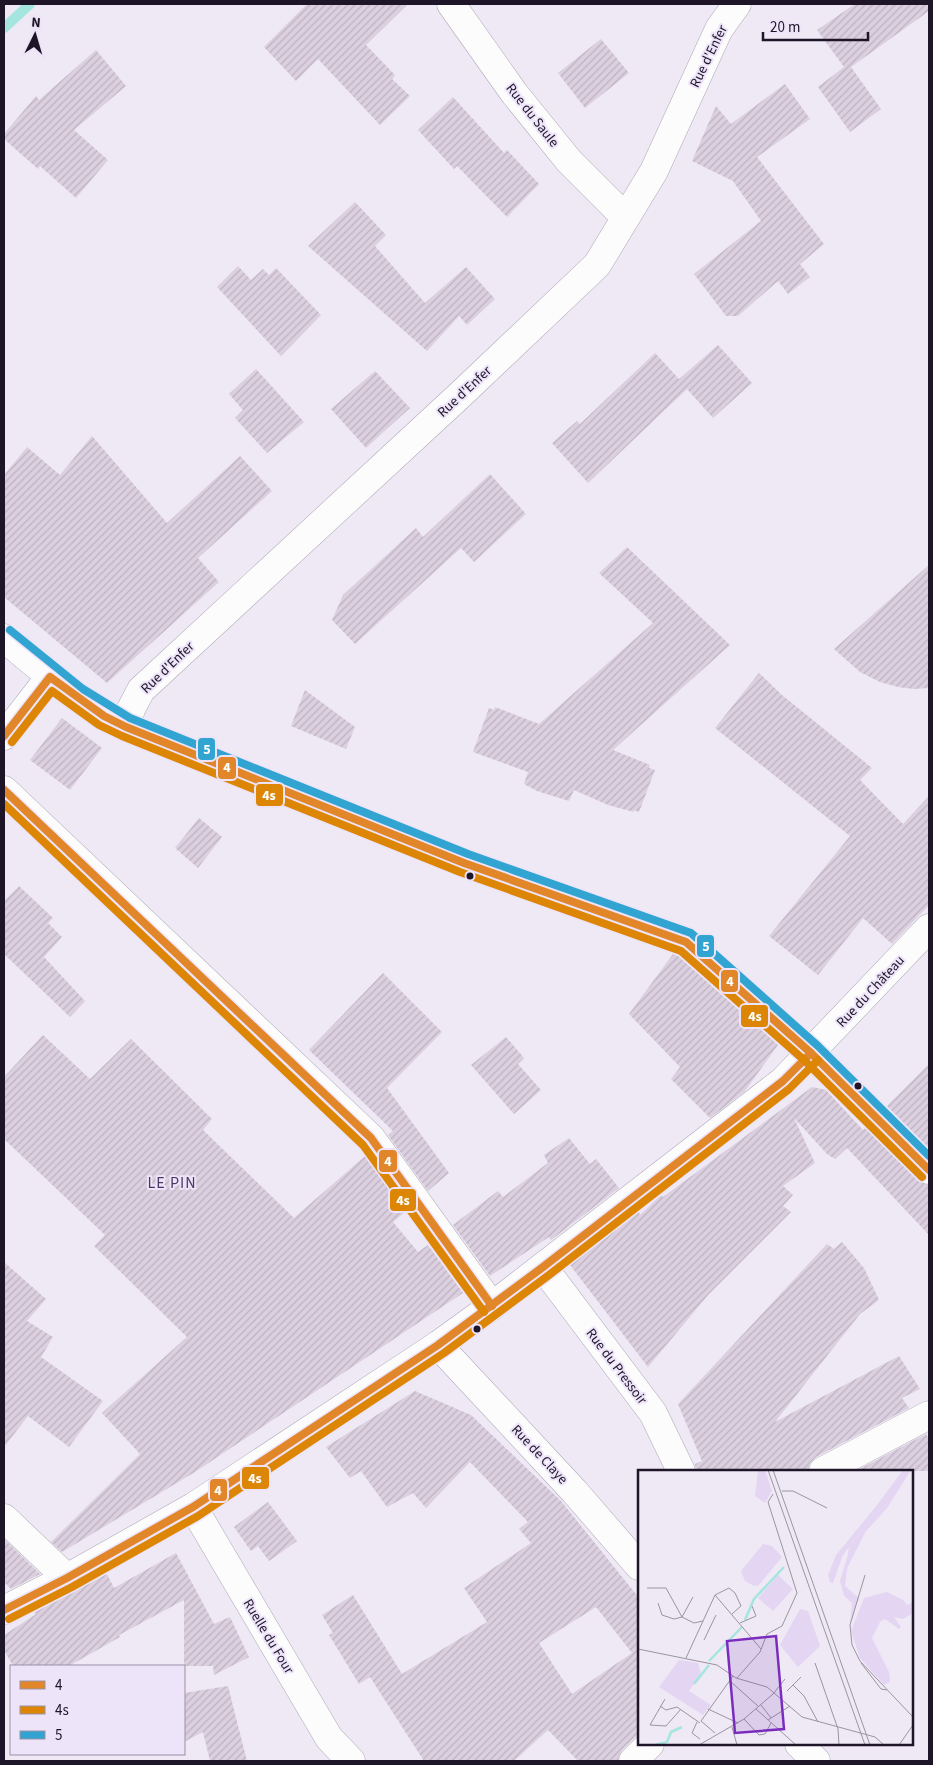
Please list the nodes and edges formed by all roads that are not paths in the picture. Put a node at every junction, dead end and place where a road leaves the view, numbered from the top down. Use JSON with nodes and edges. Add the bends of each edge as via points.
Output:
{"nodes":[{"id":1,"x":451,"y":4,"type":"edge"},
{"id":2,"x":736,"y":4,"type":"edge"},
{"id":3,"x":625,"y":217,"type":"junction"},
{"id":4,"x":4,"y":638,"type":"edge"},
{"id":5,"x":50,"y":677,"type":"junction"},
{"id":6,"x":126,"y":727,"type":"junction"},
{"id":7,"x":4,"y":736,"type":"edge"},
{"id":8,"x":4,"y":790,"type":"edge"},
{"id":9,"x":929,"y":928,"type":"edge"},
{"id":10,"x":811,"y":1054,"type":"junction"},
{"id":11,"x":929,"y":1170,"type":"edge"},
{"id":12,"x":543,"y":1267,"type":"junction"},
{"id":13,"x":492,"y":1306,"type":"junction"},
{"id":14,"x":438,"y":1345,"type":"junction"},
{"id":15,"x":929,"y":1415,"type":"edge"},
{"id":16,"x":681,"y":1470,"type":"edge"},
{"id":17,"x":825,"y":1470,"type":"edge"},
{"id":18,"x":193,"y":1507,"type":"junction"},
{"id":19,"x":4,"y":1518,"type":"edge"},
{"id":20,"x":638,"y":1565,"type":"edge"},
{"id":21,"x":66,"y":1578,"type":"junction"},
{"id":22,"x":4,"y":1610,"type":"edge"},
{"id":23,"x":649,"y":1745,"type":"edge"},
{"id":24,"x":800,"y":1745,"type":"edge"},
{"id":25,"x":351,"y":1761,"type":"edge"},
{"id":26,"x":633,"y":1761,"type":"edge"},
{"id":27,"x":816,"y":1761,"type":"edge"}],
"edges":[{"from":1,"to":3,"type":"street","name":"Rue du Saule","via":[[514,93],[569,161]]},
{"from":2,"to":3,"type":"street","name":"Rue d'Enfer","via":[[719,29],[654,171]]},
{"from":3,"to":6,"type":"street","name":"Rue d'Enfer","via":[[597,264],[141,690]]},
{"from":4,"to":5,"type":"street"},
{"from":5,"to":6,"type":"street","via":[[104,716]]},
{"from":5,"to":7,"type":"street"},
{"from":6,"to":10,"type":"street","via":[[464,863],[686,942]]},
{"from":8,"to":13,"type":"street","via":[[371,1138]]},
{"from":9,"to":10,"type":"street","name":"Rue du Château"},
{"from":10,"to":11,"type":"street"},
{"from":10,"to":12,"type":"street","name":"Rue du Château","via":[[783,1081]]},
{"from":12,"to":13,"type":"street","name":"Rue du Château"},
{"from":12,"to":16,"type":"street","name":"Rue du Pressoir","via":[[653,1413]]},
{"from":13,"to":14,"type":"street","name":"Rue du Château"},
{"from":14,"to":18,"type":"street","name":"Rue du Château"},
{"from":14,"to":20,"type":"street","name":"Rue de Claye"},
{"from":15,"to":17,"type":"street"},
{"from":18,"to":21,"type":"street","name":"Rue du Château"},
{"from":18,"to":25,"type":"street","name":"Ruelle du Four","via":[[329,1738]]},
{"from":19,"to":21,"type":"street"},
{"from":21,"to":22,"type":"street","name":"Rue du Château"},
{"from":23,"to":26,"type":"street"},
{"from":24,"to":27,"type":"street"}]}
